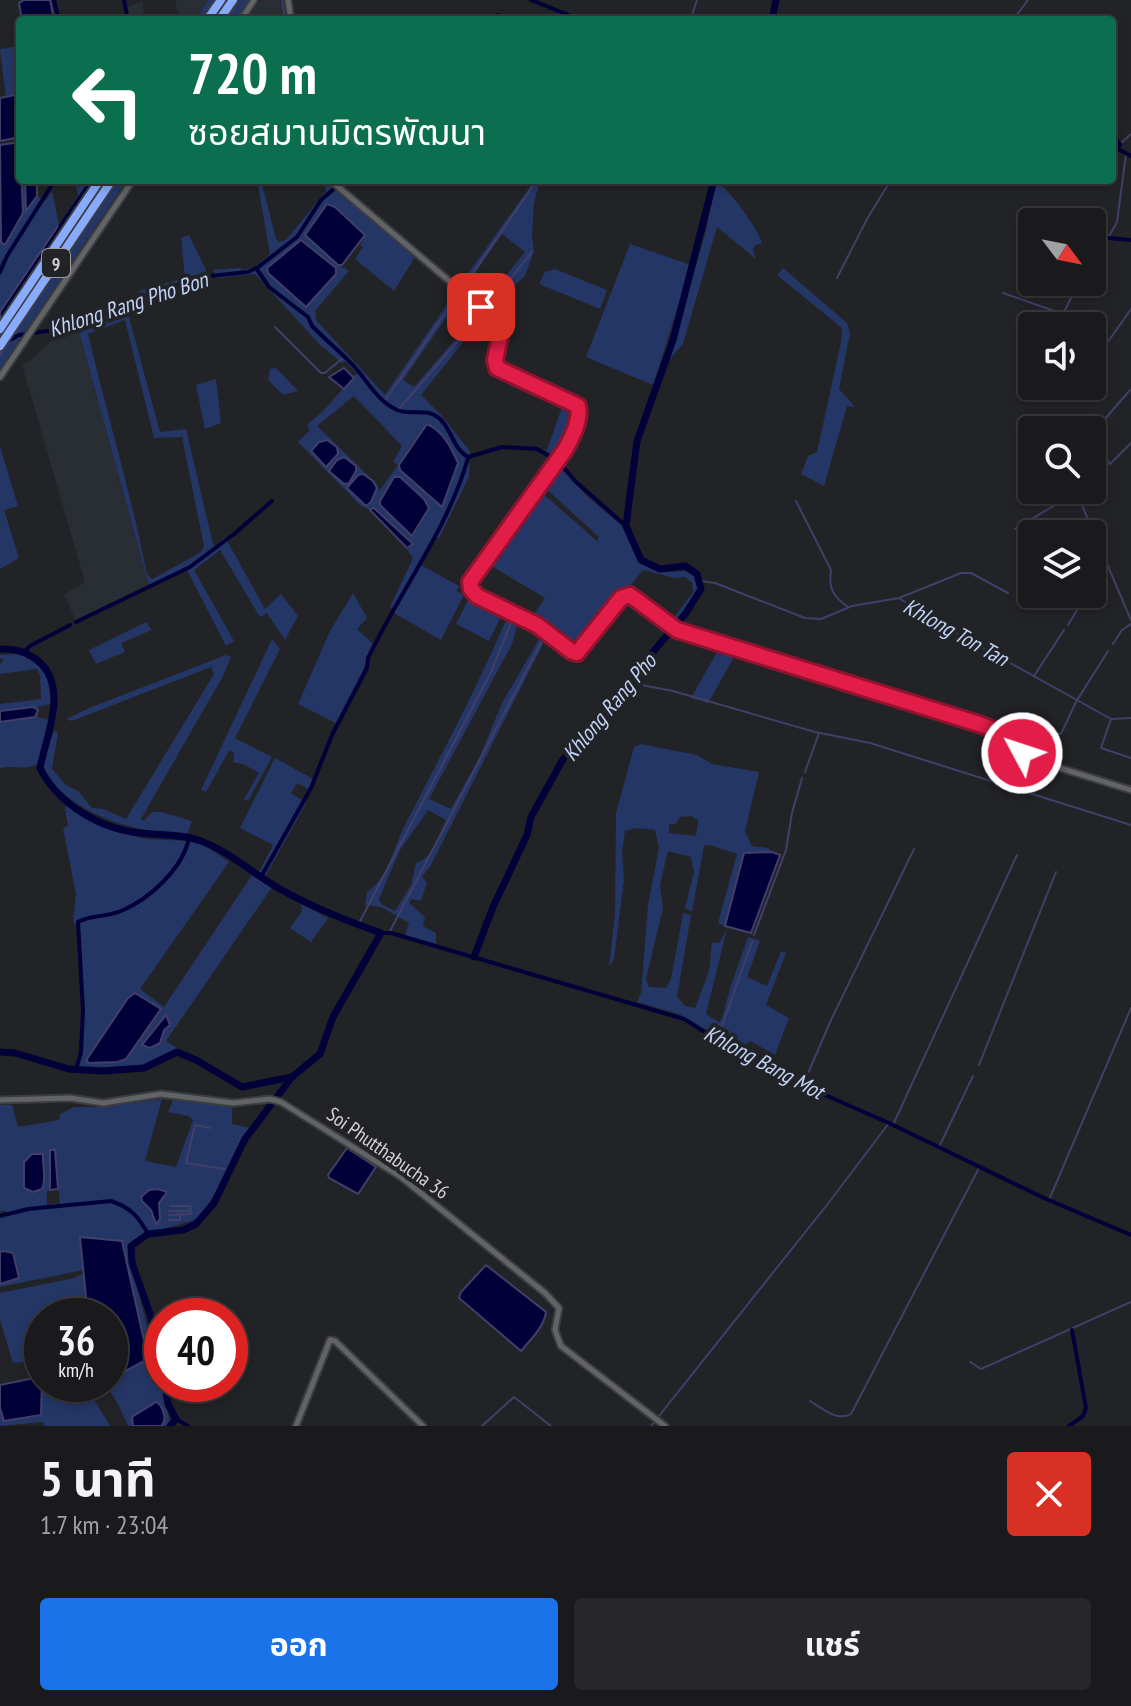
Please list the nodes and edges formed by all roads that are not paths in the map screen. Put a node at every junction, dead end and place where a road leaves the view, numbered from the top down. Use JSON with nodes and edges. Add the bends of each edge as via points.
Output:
{"nodes":[{"id":1,"x":97,"y":184,"type":"edge"},
{"id":2,"x":109,"y":184,"type":"edge"},
{"id":3,"x":130,"y":184,"type":"edge"},
{"id":4,"x":334,"y":184,"type":"edge"},
{"id":5,"x":0,"y":329,"type":"edge"},
{"id":6,"x":0,"y":346,"type":"edge"},
{"id":7,"x":0,"y":377,"type":"edge"},
{"id":8,"x":1131,"y":790,"type":"edge"},
{"id":9,"x":0,"y":1100,"type":"edge"},
{"id":10,"x":659,"y":1422,"type":"edge"},
{"id":11,"x":296,"y":1426,"type":"edge"},
{"id":12,"x":423,"y":1426,"type":"edge"}],
"edges":[{"from":1,"to":5,"type":"highway","number":"9"},
{"from":2,"to":6,"type":"highway","number":"9"},
{"from":3,"to":7,"type":"street"},
{"from":4,"to":8,"type":"street","via":[[487,313],[501,337],[495,364],[499,371],[578,406],[574,434],[470,582],[477,596],[537,625],[574,652],[627,595],[677,630],[979,724],[1018,739],[1022,753],[1031,759]]},
{"from":9,"to":10,"type":"street","name":"Soi Phutthabucha 36","via":[[70,1098],[103,1103],[161,1094],[233,1103],[278,1101],[407,1181],[545,1293],[559,1308],[555,1330],[561,1346]]},
{"from":11,"to":12,"type":"street","via":[[330,1340]]}]}
